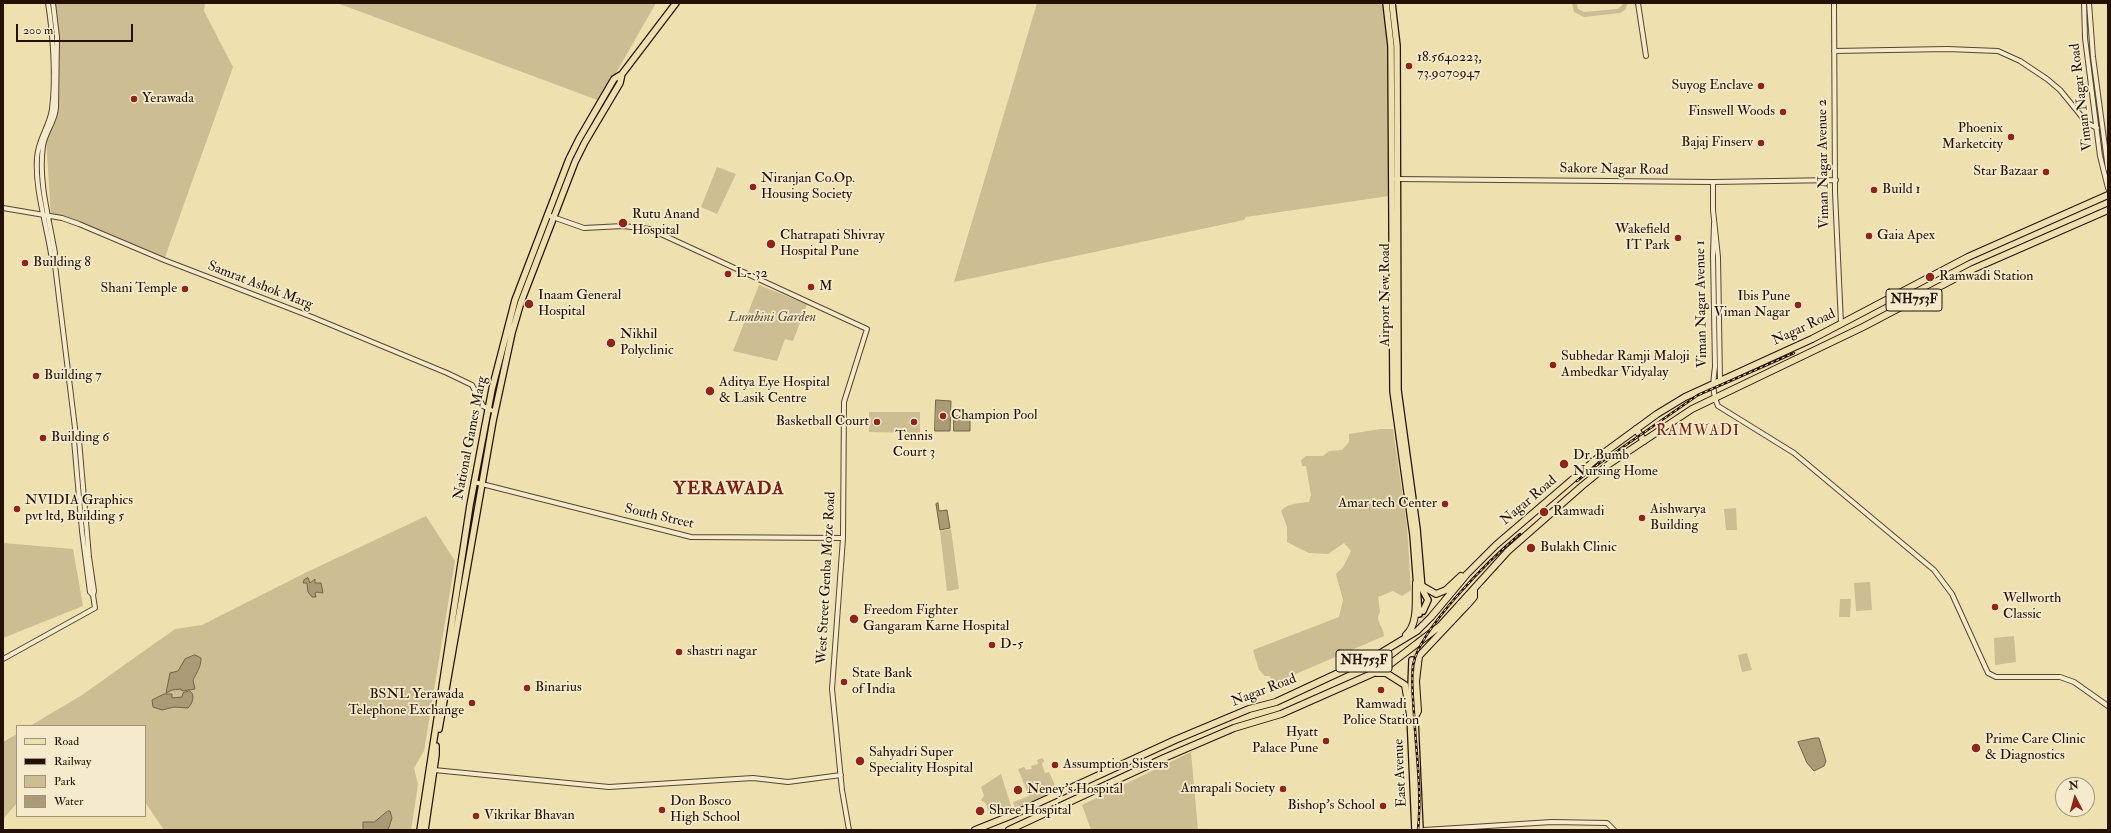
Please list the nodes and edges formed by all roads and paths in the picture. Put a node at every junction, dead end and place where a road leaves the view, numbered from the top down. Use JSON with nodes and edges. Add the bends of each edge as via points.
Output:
{"nodes":[{"id":1,"x":48,"y":3,"type":"edge"},
{"id":2,"x":53,"y":3,"type":"edge"},
{"id":3,"x":676,"y":3,"type":"edge"},
{"id":4,"x":1389,"y":3,"type":"edge"},
{"id":5,"x":1397,"y":3,"type":"edge"},
{"id":6,"x":1638,"y":3,"type":"edge"},
{"id":7,"x":1834,"y":3,"type":"edge"},
{"id":8,"x":2084,"y":3,"type":"edge"},
{"id":9,"x":2089,"y":3,"type":"edge"},
{"id":10,"x":1834,"y":51,"type":"junction"},
{"id":11,"x":1646,"y":56,"type":"dead end"},
{"id":12,"x":622,"y":74,"type":"junction"},
{"id":13,"x":2097,"y":128,"type":"junction"},
{"id":14,"x":2108,"y":169,"type":"edge"},
{"id":15,"x":1395,"y":179,"type":"junction"},
{"id":16,"x":1836,"y":180,"type":"junction"},
{"id":17,"x":1712,"y":182,"type":"junction"},
{"id":18,"x":2108,"y":188,"type":"edge"},
{"id":19,"x":2108,"y":195,"type":"edge"},
{"id":20,"x":3,"y":208,"type":"edge"},
{"id":21,"x":2108,"y":210,"type":"edge"},
{"id":22,"x":46,"y":215,"type":"junction"},
{"id":23,"x":547,"y":215,"type":"junction"},
{"id":24,"x":554,"y":218,"type":"junction"},
{"id":25,"x":1714,"y":223,"type":"junction"},
{"id":26,"x":1915,"y":285,"type":"junction"},
{"id":27,"x":1921,"y":296,"type":"junction"},
{"id":28,"x":1841,"y":324,"type":"junction"},
{"id":29,"x":1720,"y":380,"type":"junction"},
{"id":30,"x":1713,"y":384,"type":"junction"},
{"id":31,"x":1721,"y":394,"type":"junction"},
{"id":32,"x":1714,"y":398,"type":"junction"},
{"id":33,"x":1718,"y":406,"type":"junction"},
{"id":34,"x":488,"y":409,"type":"junction"},
{"id":35,"x":495,"y":412,"type":"junction"},
{"id":36,"x":1636,"y":429,"type":"junction"},
{"id":37,"x":76,"y":436,"type":"junction"},
{"id":38,"x":1644,"y":441,"type":"junction"},
{"id":39,"x":75,"y":464,"type":"junction"},
{"id":40,"x":81,"y":464,"type":"junction"},
{"id":41,"x":474,"y":482,"type":"junction"},
{"id":42,"x":481,"y":484,"type":"junction"},
{"id":43,"x":843,"y":538,"type":"junction"},
{"id":44,"x":1470,"y":571,"type":"junction"},
{"id":45,"x":1419,"y":585,"type":"junction"},
{"id":46,"x":1474,"y":590,"type":"junction"},
{"id":47,"x":93,"y":595,"type":"junction"},
{"id":48,"x":1398,"y":643,"type":"junction"},
{"id":49,"x":3,"y":659,"type":"edge"},
{"id":50,"x":1414,"y":660,"type":"tunnel mouth"},
{"id":51,"x":1375,"y":673,"type":"junction"},
{"id":52,"x":2108,"y":706,"type":"edge"},
{"id":53,"x":1413,"y":716,"type":"junction"},
{"id":54,"x":1226,"y":718,"type":"junction"},
{"id":55,"x":1217,"y":722,"type":"junction"},
{"id":56,"x":1231,"y":730,"type":"junction"},
{"id":57,"x":1221,"y":734,"type":"junction"},
{"id":58,"x":434,"y":749,"type":"junction"},
{"id":59,"x":434,"y":770,"type":"junction"},
{"id":60,"x":841,"y":775,"type":"junction"},
{"id":61,"x":421,"y":830,"type":"edge"},
{"id":62,"x":849,"y":830,"type":"edge"},
{"id":63,"x":975,"y":830,"type":"edge"},
{"id":64,"x":1009,"y":830,"type":"edge"},
{"id":65,"x":1415,"y":830,"type":"edge"},
{"id":66,"x":1420,"y":830,"type":"edge"},
{"id":67,"x":1424,"y":830,"type":"edge"},
{"id":68,"x":1614,"y":830,"type":"edge"}],
"edges":[{"from":1,"to":22,"type":"street","via":[[53,63],[52,110],[40,140],[37,164],[37,183]]},
{"from":2,"to":22,"type":"street","via":[[57,37],[56,108],[55,117],[44,142],[42,162]]},
{"from":3,"to":12,"type":"main road","name":"National Games Marg"},
{"from":4,"to":5,"type":"street"},
{"from":4,"to":15,"type":"main road","name":"Airport New Road"},
{"from":6,"to":11,"type":"street"},
{"from":7,"to":10,"type":"street","name":"Viman Nagar Avenue 2"},
{"from":8,"to":13,"type":"street","name":"Viman Nagar Road","via":[[2085,38]]},
{"from":9,"to":14,"type":"street","name":"Viman Nagar Road"},
{"from":10,"to":13,"type":"street","via":[[1998,51],[2020,61],[2047,79],[2060,90],[2087,123]]},
{"from":10,"to":16,"type":"street","name":"Viman Nagar Avenue 2"},
{"from":12,"to":23,"type":"main road","name":"National Games Marg","via":[[614,79],[579,139]]},
{"from":12,"to":24,"type":"main road","name":"National Games Marg","via":[[620,83],[580,151]]},
{"from":13,"to":18,"type":"street","name":"Viman Nagar Road","via":[[2101,165]]},
{"from":15,"to":17,"type":"street","name":"Sakore Nagar Road"},
{"from":15,"to":45,"type":"main road","name":"Airport New Road","via":[[1398,390],[1415,515]]},
{"from":15,"to":45,"type":"main road","name":"Airport New Road","via":[[1393,391]]},
{"from":16,"to":17,"type":"street","name":"Sakore Nagar Road"},
{"from":16,"to":28,"type":"street","name":"Viman Nagar Avenue 2","via":[[1837,280]]},
{"from":17,"to":25,"type":"street","name":"Viman Nagar Avenue 1"},
{"from":19,"to":26,"type":"highway","name":"Nagar Road","number":"NH753F","via":[[1968,258]]},
{"from":20,"to":22,"type":"street","name":"Samrat Ashok Marg"},
{"from":21,"to":27,"type":"highway","name":"Nagar Road","number":"NH753F","via":[[1973,269]]},
{"from":22,"to":34,"type":"street","name":"Samrat Ashok Marg","via":[[79,224],[459,378],[472,385],[483,406]]},
{"from":22,"to":37,"type":"street","via":[[50,254],[54,257]]},
{"from":23,"to":24,"type":"street"},
{"from":23,"to":34,"type":"main road","name":"National Games Marg","via":[[510,316]]},
{"from":24,"to":35,"type":"main road","name":"National Games Marg","via":[[516,318]]},
{"from":24,"to":43,"type":"street","name":"West Street Genba Moze Road","via":[[584,228],[623,226],[650,229],[866,329],[844,402]]},
{"from":25,"to":29,"type":"street","name":"Viman Nagar Avenue 1","via":[[1718,257]]},
{"from":25,"to":30,"type":"street","name":"Viman Nagar Avenue 1"},
{"from":26,"to":27,"type":"highway"},
{"from":26,"to":28,"type":"highway","name":"Nagar Road","number":"NH753F"},
{"from":27,"to":31,"type":"highway","name":"Nagar Road","number":"NH753F","via":[[1863,327]]},
{"from":28,"to":29,"type":"highway","name":"Nagar Road","number":"NH753F"},
{"from":29,"to":30,"type":"highway","name":"Nagar Road","number":"NH753F"},
{"from":30,"to":32,"type":"street","name":"Viman Nagar Avenue 1"},
{"from":30,"to":36,"type":"highway","name":"Nagar Road","number":"NH753F","via":[[1685,398]]},
{"from":31,"to":32,"type":"highway","name":"Nagar Road","number":"NH753F"},
{"from":31,"to":33,"type":"street"},
{"from":32,"to":33,"type":"street"},
{"from":32,"to":38,"type":"highway","name":"Nagar Road","number":"NH753F","via":[[1692,409]]},
{"from":33,"to":52,"type":"street","via":[[1794,453],[1934,570],[1952,594],[1988,673],[1996,677],[2052,676],[2068,679]]},
{"from":34,"to":35,"type":"street"},
{"from":34,"to":41,"type":"main road","name":"National Games Marg"},
{"from":35,"to":42,"type":"main road","name":"National Games Marg"},
{"from":36,"to":38,"type":"highway"},
{"from":36,"to":44,"type":"highway","name":"Nagar Road","number":"NH753F","via":[[1601,455],[1505,537]]},
{"from":37,"to":39,"type":"street"},
{"from":37,"to":40,"type":"street","via":[[79,440]]},
{"from":38,"to":46,"type":"highway","name":"Nagar Road","number":"NH753F","via":[[1609,464],[1530,531],[1496,563]]},
{"from":39,"to":40,"type":"street"},
{"from":39,"to":47,"type":"street","via":[[90,592]]},
{"from":40,"to":47,"type":"street"},
{"from":41,"to":42,"type":"street","name":"South Street"},
{"from":41,"to":58,"type":"main road","name":"National Games Marg"},
{"from":42,"to":43,"type":"street","name":"South Street","via":[[691,537]]},
{"from":42,"to":58,"type":"main road","name":"National Games Marg"},
{"from":43,"to":60,"type":"street","name":"West Street Genba Moze Road","via":[[832,694]]},
{"from":44,"to":45,"type":"highway","via":[[1442,592],[1433,594]]},
{"from":44,"to":48,"type":"highway","name":"Nagar Road","number":"NH753F","via":[[1431,618]]},
{"from":45,"to":45,"type":"main road","via":[[1418,589],[1421,613],[1428,600]]},
{"from":45,"to":48,"type":"highway","via":[[1413,626]]},
{"from":46,"to":51,"type":"highway","name":"Nagar Road","number":"NH753F","via":[[1422,642]]},
{"from":46,"to":53,"type":"highway","via":[[1474,597],[1470,603],[1419,656],[1416,681],[1418,711]]},
{"from":47,"to":49,"type":"street","via":[[96,608]]},
{"from":48,"to":54,"type":"highway","name":"Nagar Road","number":"NH753F","via":[[1276,702]]},
{"from":50,"to":53,"type":"main road"},
{"from":51,"to":53,"type":"highway","via":[[1386,673],[1405,685]]},
{"from":51,"to":56,"type":"highway","name":"Nagar Road","number":"NH753F","via":[[1281,714]]},
{"from":53,"to":65,"type":"main road","name":"East Avenue"},
{"from":53,"to":66,"type":"main road","name":"East Avenue"},
{"from":54,"to":55,"type":"highway","name":"Nagar Road","number":"NH753F"},
{"from":54,"to":56,"type":"highway","via":[[1225,726]]},
{"from":55,"to":57,"type":"highway","via":[[1222,727]]},
{"from":55,"to":63,"type":"highway","name":"Nagar Road","number":"NH753F"},
{"from":56,"to":57,"type":"highway","name":"Nagar Road","number":"NH753F"},
{"from":57,"to":64,"type":"highway","name":"Nagar Road","number":"NH753F"},
{"from":58,"to":59,"type":"main road","name":"National Games Marg"},
{"from":58,"to":61,"type":"main road"},
{"from":59,"to":60,"type":"street","via":[[609,787],[753,778],[788,782]]},
{"from":59,"to":61,"type":"main road","name":"National Games Marg"},
{"from":60,"to":62,"type":"street","name":"West Street Genba Moze Road"},
{"from":67,"to":68,"type":"street","via":[[1596,822],[1607,823]]}]}
